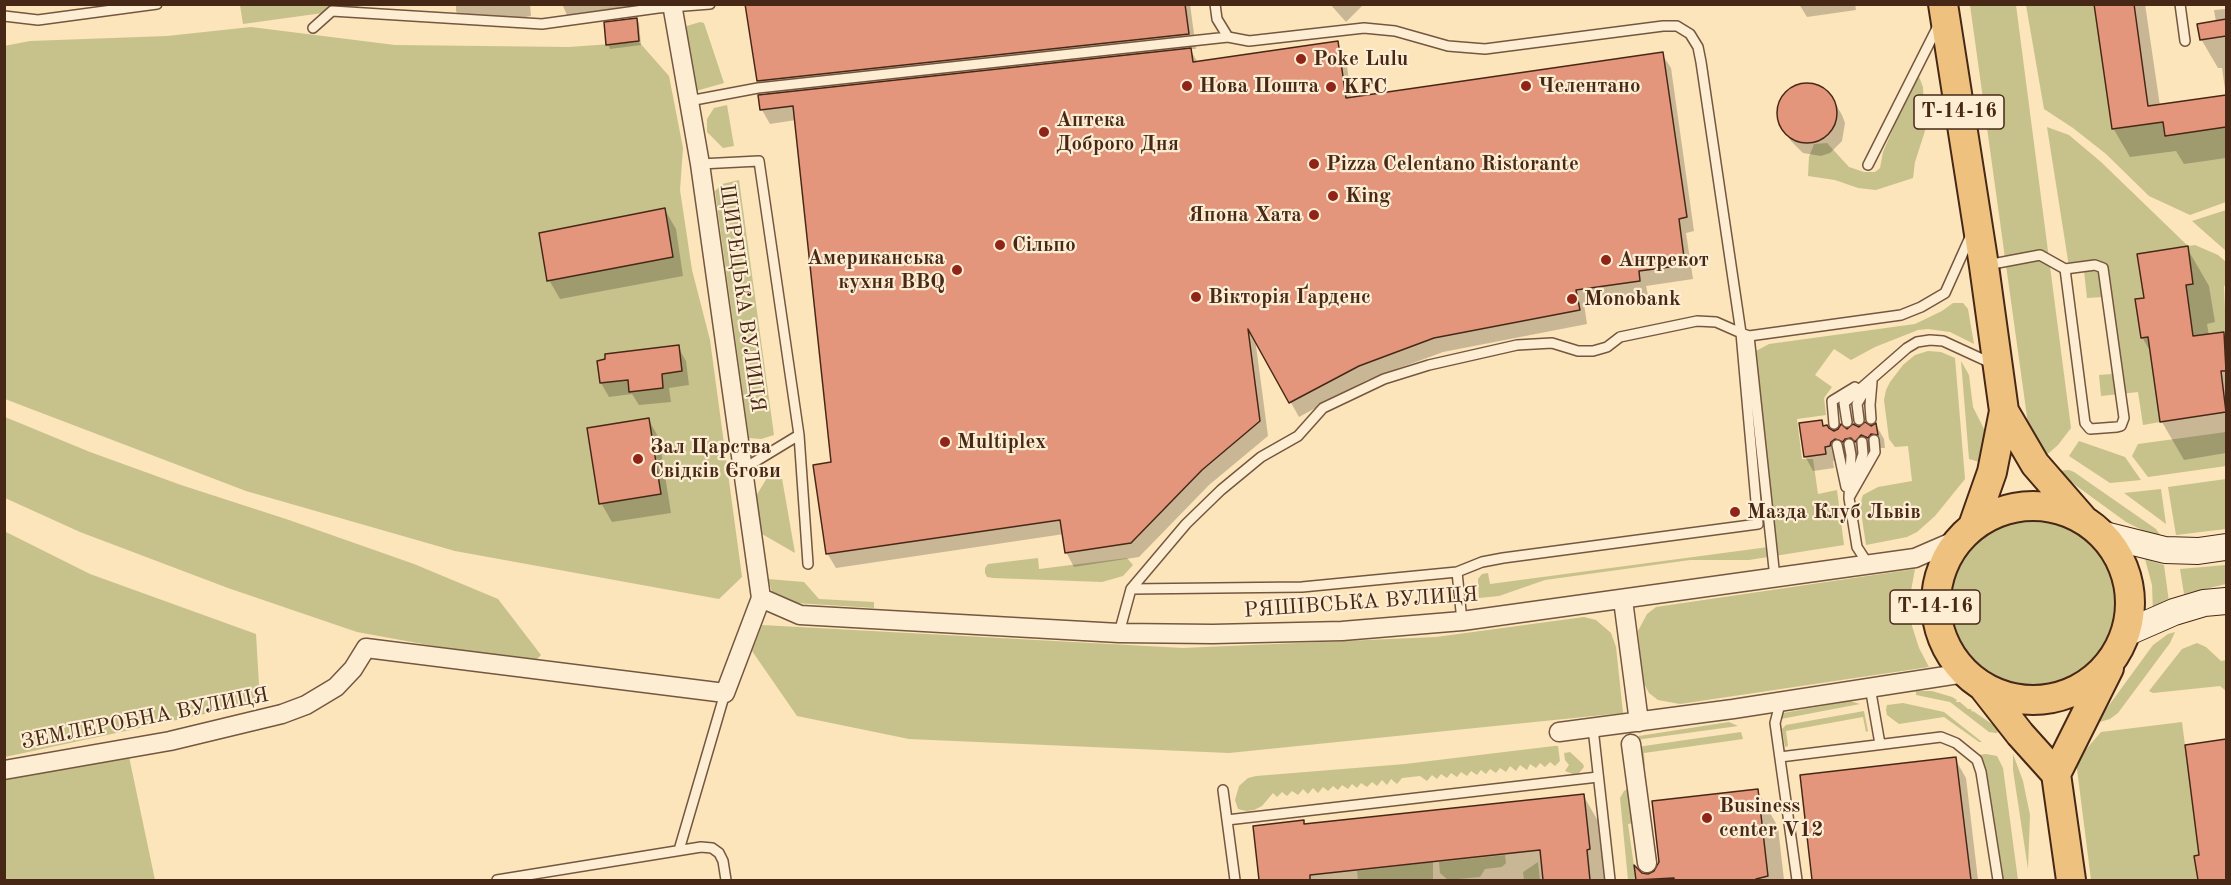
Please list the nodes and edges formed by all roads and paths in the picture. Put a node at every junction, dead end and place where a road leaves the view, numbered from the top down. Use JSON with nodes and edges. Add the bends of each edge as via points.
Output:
{"nodes":[{"id":1,"x":157,"y":4,"type":"edge"},
{"id":2,"x":710,"y":4,"type":"edge"},
{"id":3,"x":1215,"y":4,"type":"edge"},
{"id":4,"x":2180,"y":4,"type":"edge"},
{"id":5,"x":672,"y":6,"type":"edge"},
{"id":6,"x":1943,"y":10,"type":"edge"},
{"id":7,"x":4,"y":16,"type":"edge"},
{"id":8,"x":313,"y":28,"type":"dead end"},
{"id":9,"x":1228,"y":37,"type":"junction"},
{"id":10,"x":2185,"y":40,"type":"dead end"},
{"id":11,"x":689,"y":101,"type":"junction"},
{"id":12,"x":700,"y":164,"type":"junction"},
{"id":13,"x":1868,"y":165,"type":"dead end"},
{"id":14,"x":1976,"y":222,"type":"junction"},
{"id":15,"x":1984,"y":266,"type":"junction"},
{"id":16,"x":2064,"y":269,"type":"junction"},
{"id":17,"x":1745,"y":334,"type":"junction"},
{"id":18,"x":1999,"y":368,"type":"junction"},
{"id":19,"x":1873,"y":377,"type":"junction"},
{"id":20,"x":2004,"y":411,"type":"junction"},
{"id":21,"x":1871,"y":419,"type":"dead end"},
{"id":22,"x":1859,"y":420,"type":"dead end"},
{"id":23,"x":1847,"y":422,"type":"dead end"},
{"id":24,"x":1834,"y":424,"type":"dead end"},
{"id":25,"x":799,"y":435,"type":"junction"},
{"id":26,"x":1874,"y":440,"type":"dead end"},
{"id":27,"x":1862,"y":442,"type":"dead end"},
{"id":28,"x":1849,"y":444,"type":"dead end"},
{"id":29,"x":1837,"y":445,"type":"dead end"},
{"id":30,"x":743,"y":469,"type":"junction"},
{"id":31,"x":1849,"y":498,"type":"junction"},
{"id":32,"x":1763,"y":523,"type":"junction"},
{"id":33,"x":2093,"y":527,"type":"junction"},
{"id":34,"x":1966,"y":532,"type":"junction"},
{"id":35,"x":2226,"y":547,"type":"edge"},
{"id":36,"x":808,"y":564,"type":"dead end"},
{"id":37,"x":1868,"y":564,"type":"junction"},
{"id":38,"x":1457,"y":572,"type":"junction"},
{"id":39,"x":1775,"y":578,"type":"junction"},
{"id":40,"x":1131,"y":589,"type":"junction"},
{"id":41,"x":761,"y":598,"type":"junction"},
{"id":42,"x":1623,"y":600,"type":"junction"},
{"id":43,"x":2226,"y":601,"type":"edge"},
{"id":44,"x":1462,"y":621,"type":"junction"},
{"id":45,"x":1119,"y":633,"type":"junction"},
{"id":46,"x":2121,"y":643,"type":"junction"},
{"id":47,"x":1974,"y":681,"type":"junction"},
{"id":48,"x":1870,"y":687,"type":"junction"},
{"id":49,"x":725,"y":693,"type":"junction"},
{"id":50,"x":1781,"y":700,"type":"junction"},
{"id":51,"x":1639,"y":722,"type":"junction"},
{"id":52,"x":1593,"y":728,"type":"junction"},
{"id":53,"x":1559,"y":732,"type":"dead end"},
{"id":54,"x":1631,"y":744,"type":"dead end"},
{"id":55,"x":1880,"y":744,"type":"junction"},
{"id":56,"x":1780,"y":757,"type":"junction"},
{"id":57,"x":4,"y":770,"type":"edge"},
{"id":58,"x":2056,"y":774,"type":"junction"},
{"id":59,"x":1598,"y":777,"type":"junction"},
{"id":60,"x":1223,"y":790,"type":"dead end"},
{"id":61,"x":1227,"y":820,"type":"junction"},
{"id":62,"x":679,"y":850,"type":"junction"},
{"id":63,"x":1647,"y":863,"type":"dead end"},
{"id":64,"x":497,"y":880,"type":"edge"},
{"id":65,"x":726,"y":880,"type":"edge"},
{"id":66,"x":1235,"y":880,"type":"edge"},
{"id":67,"x":1610,"y":880,"type":"edge"},
{"id":68,"x":1797,"y":880,"type":"edge"},
{"id":69,"x":1998,"y":880,"type":"edge"},
{"id":70,"x":2071,"y":880,"type":"edge"}],
"edges":[{"from":1,"to":7,"type":"lane","via":[[39,20]]},
{"from":2,"to":5,"type":"lane"},
{"from":3,"to":9,"type":"lane","via":[[1217,19]]},
{"from":4,"to":10,"type":"lane"},
{"from":5,"to":8,"type":"lane","via":[[542,24],[332,11]]},
{"from":5,"to":11,"type":"street","name":"ЩИРЕЦЬКА ВУЛИЦЯ"},
{"from":6,"to":13,"type":"lane"},
{"from":6,"to":14,"type":"main road","number":"Т-14-16"},
{"from":9,"to":11,"type":"lane","via":[[758,88]]},
{"from":9,"to":17,"type":"lane","via":[[1250,41],[1364,28],[1395,31],[1448,46],[1485,49],[1677,26],[1690,34],[1698,47]]},
{"from":11,"to":12,"type":"street","name":"ЩИРЕЦЬКА ВУЛИЦЯ"},
{"from":12,"to":25,"type":"lane","via":[[759,161]]},
{"from":12,"to":30,"type":"street","name":"ЩИРЕЦЬКА ВУЛИЦЯ"},
{"from":14,"to":15,"type":"main road","number":"Т-14-16"},
{"from":14,"to":17,"type":"lane","via":[[1945,292],[1921,307],[1901,315]]},
{"from":15,"to":16,"type":"lane","via":[[2040,255]]},
{"from":15,"to":18,"type":"main road","number":"Т-14-16"},
{"from":16,"to":16,"type":"lane","via":[[2096,265],[2105,272],[2124,418],[2121,426],[2090,429],[2085,423]]},
{"from":17,"to":32,"type":"lane"},
{"from":17,"to":40,"type":"lane","via":[[1716,322],[1697,321],[1620,337],[1593,351],[1551,343],[1517,345],[1384,379],[1323,408],[1298,436],[1261,457],[1221,490],[1186,524]]},
{"from":18,"to":19,"type":"lane","via":[[1956,346],[1930,340],[1907,348]]},
{"from":18,"to":20,"type":"main road","number":"Т-14-16"},
{"from":19,"to":21,"type":"lane"},
{"from":19,"to":22,"type":"lane","via":[[1857,404]]},
{"from":19,"to":23,"type":"lane","via":[[1844,403]]},
{"from":19,"to":24,"type":"lane","via":[[1832,401]]},
{"from":20,"to":33,"type":"main road","number":"Т-14-16","via":[[2035,465]]},
{"from":20,"to":34,"type":"main road","number":"Т-14-16","via":[[1992,472]]},
{"from":25,"to":30,"type":"lane"},
{"from":25,"to":36,"type":"lane"},
{"from":26,"to":31,"type":"lane","via":[[1875,452]]},
{"from":27,"to":31,"type":"lane","via":[[1863,454]]},
{"from":28,"to":31,"type":"lane"},
{"from":29,"to":31,"type":"lane"},
{"from":30,"to":41,"type":"street","name":"ЩИРЕЦЬКА ВУЛИЦЯ"},
{"from":31,"to":37,"type":"lane","via":[[1857,547]]},
{"from":32,"to":38,"type":"lane","via":[[1503,558]]},
{"from":32,"to":39,"type":"lane"},
{"from":33,"to":34,"type":"main road","via":[[2057,509],[2028,506],[1990,516]]},
{"from":33,"to":35,"type":"main road","via":[[2173,551]]},
{"from":33,"to":46,"type":"main road","number":"Т-14-16","via":[[2115,550],[2130,591],[2130,612]]},
{"from":34,"to":37,"type":"street","name":"РЯШІВСЬКА ВУЛИЦЯ","via":[[1915,558]]},
{"from":34,"to":47,"type":"main road","number":"Т-14-16","via":[[1945,560],[1937,583],[1935,608],[1949,654]]},
{"from":37,"to":39,"type":"street","name":"РЯШІВСЬКА ВУЛИЦЯ"},
{"from":38,"to":40,"type":"lane","via":[[1302,587]]},
{"from":38,"to":44,"type":"lane"},
{"from":39,"to":42,"type":"street","name":"РЯШІВСЬКА ВУЛИЦЯ"},
{"from":40,"to":45,"type":"lane"},
{"from":41,"to":45,"type":"street","name":"РЯШІВСЬКА ВУЛИЦЯ","via":[[800,615]]},
{"from":41,"to":49,"type":"street"},
{"from":42,"to":44,"type":"street","name":"РЯШІВСЬКА ВУЛИЦЯ"},
{"from":42,"to":51,"type":"street"},
{"from":43,"to":46,"type":"main road","via":[[2174,612]]},
{"from":44,"to":45,"type":"street","name":"РЯШІВСЬКА ВУЛИЦЯ","via":[[1330,631]]},
{"from":46,"to":47,"type":"main road","via":[[2097,676],[2072,692],[2043,700],[2012,699]]},
{"from":46,"to":58,"type":"main road","number":"Т-14-16"},
{"from":47,"to":48,"type":"street"},
{"from":47,"to":58,"type":"main road","number":"Т-14-16"},
{"from":48,"to":50,"type":"street"},
{"from":48,"to":55,"type":"lane"},
{"from":49,"to":57,"type":"street","name":"ЗЕМЛЕРОБНА ВУЛИЦЯ","via":[[366,648],[336,687],[282,714],[170,741]]},
{"from":49,"to":62,"type":"lane"},
{"from":50,"to":51,"type":"street"},
{"from":50,"to":56,"type":"lane","via":[[1776,723]]},
{"from":51,"to":52,"type":"street"},
{"from":52,"to":53,"type":"street"},
{"from":52,"to":59,"type":"lane"},
{"from":54,"to":63,"type":"street"},
{"from":55,"to":56,"type":"lane"},
{"from":55,"to":69,"type":"lane","via":[[1941,737],[1956,743],[1977,760]]},
{"from":56,"to":68,"type":"lane"},
{"from":58,"to":70,"type":"main road"},
{"from":59,"to":61,"type":"lane"},
{"from":59,"to":67,"type":"lane"},
{"from":60,"to":61,"type":"lane"},
{"from":61,"to":66,"type":"lane"},
{"from":62,"to":64,"type":"lane"},
{"from":62,"to":65,"type":"lane","via":[[701,847],[719,853]]}]}
